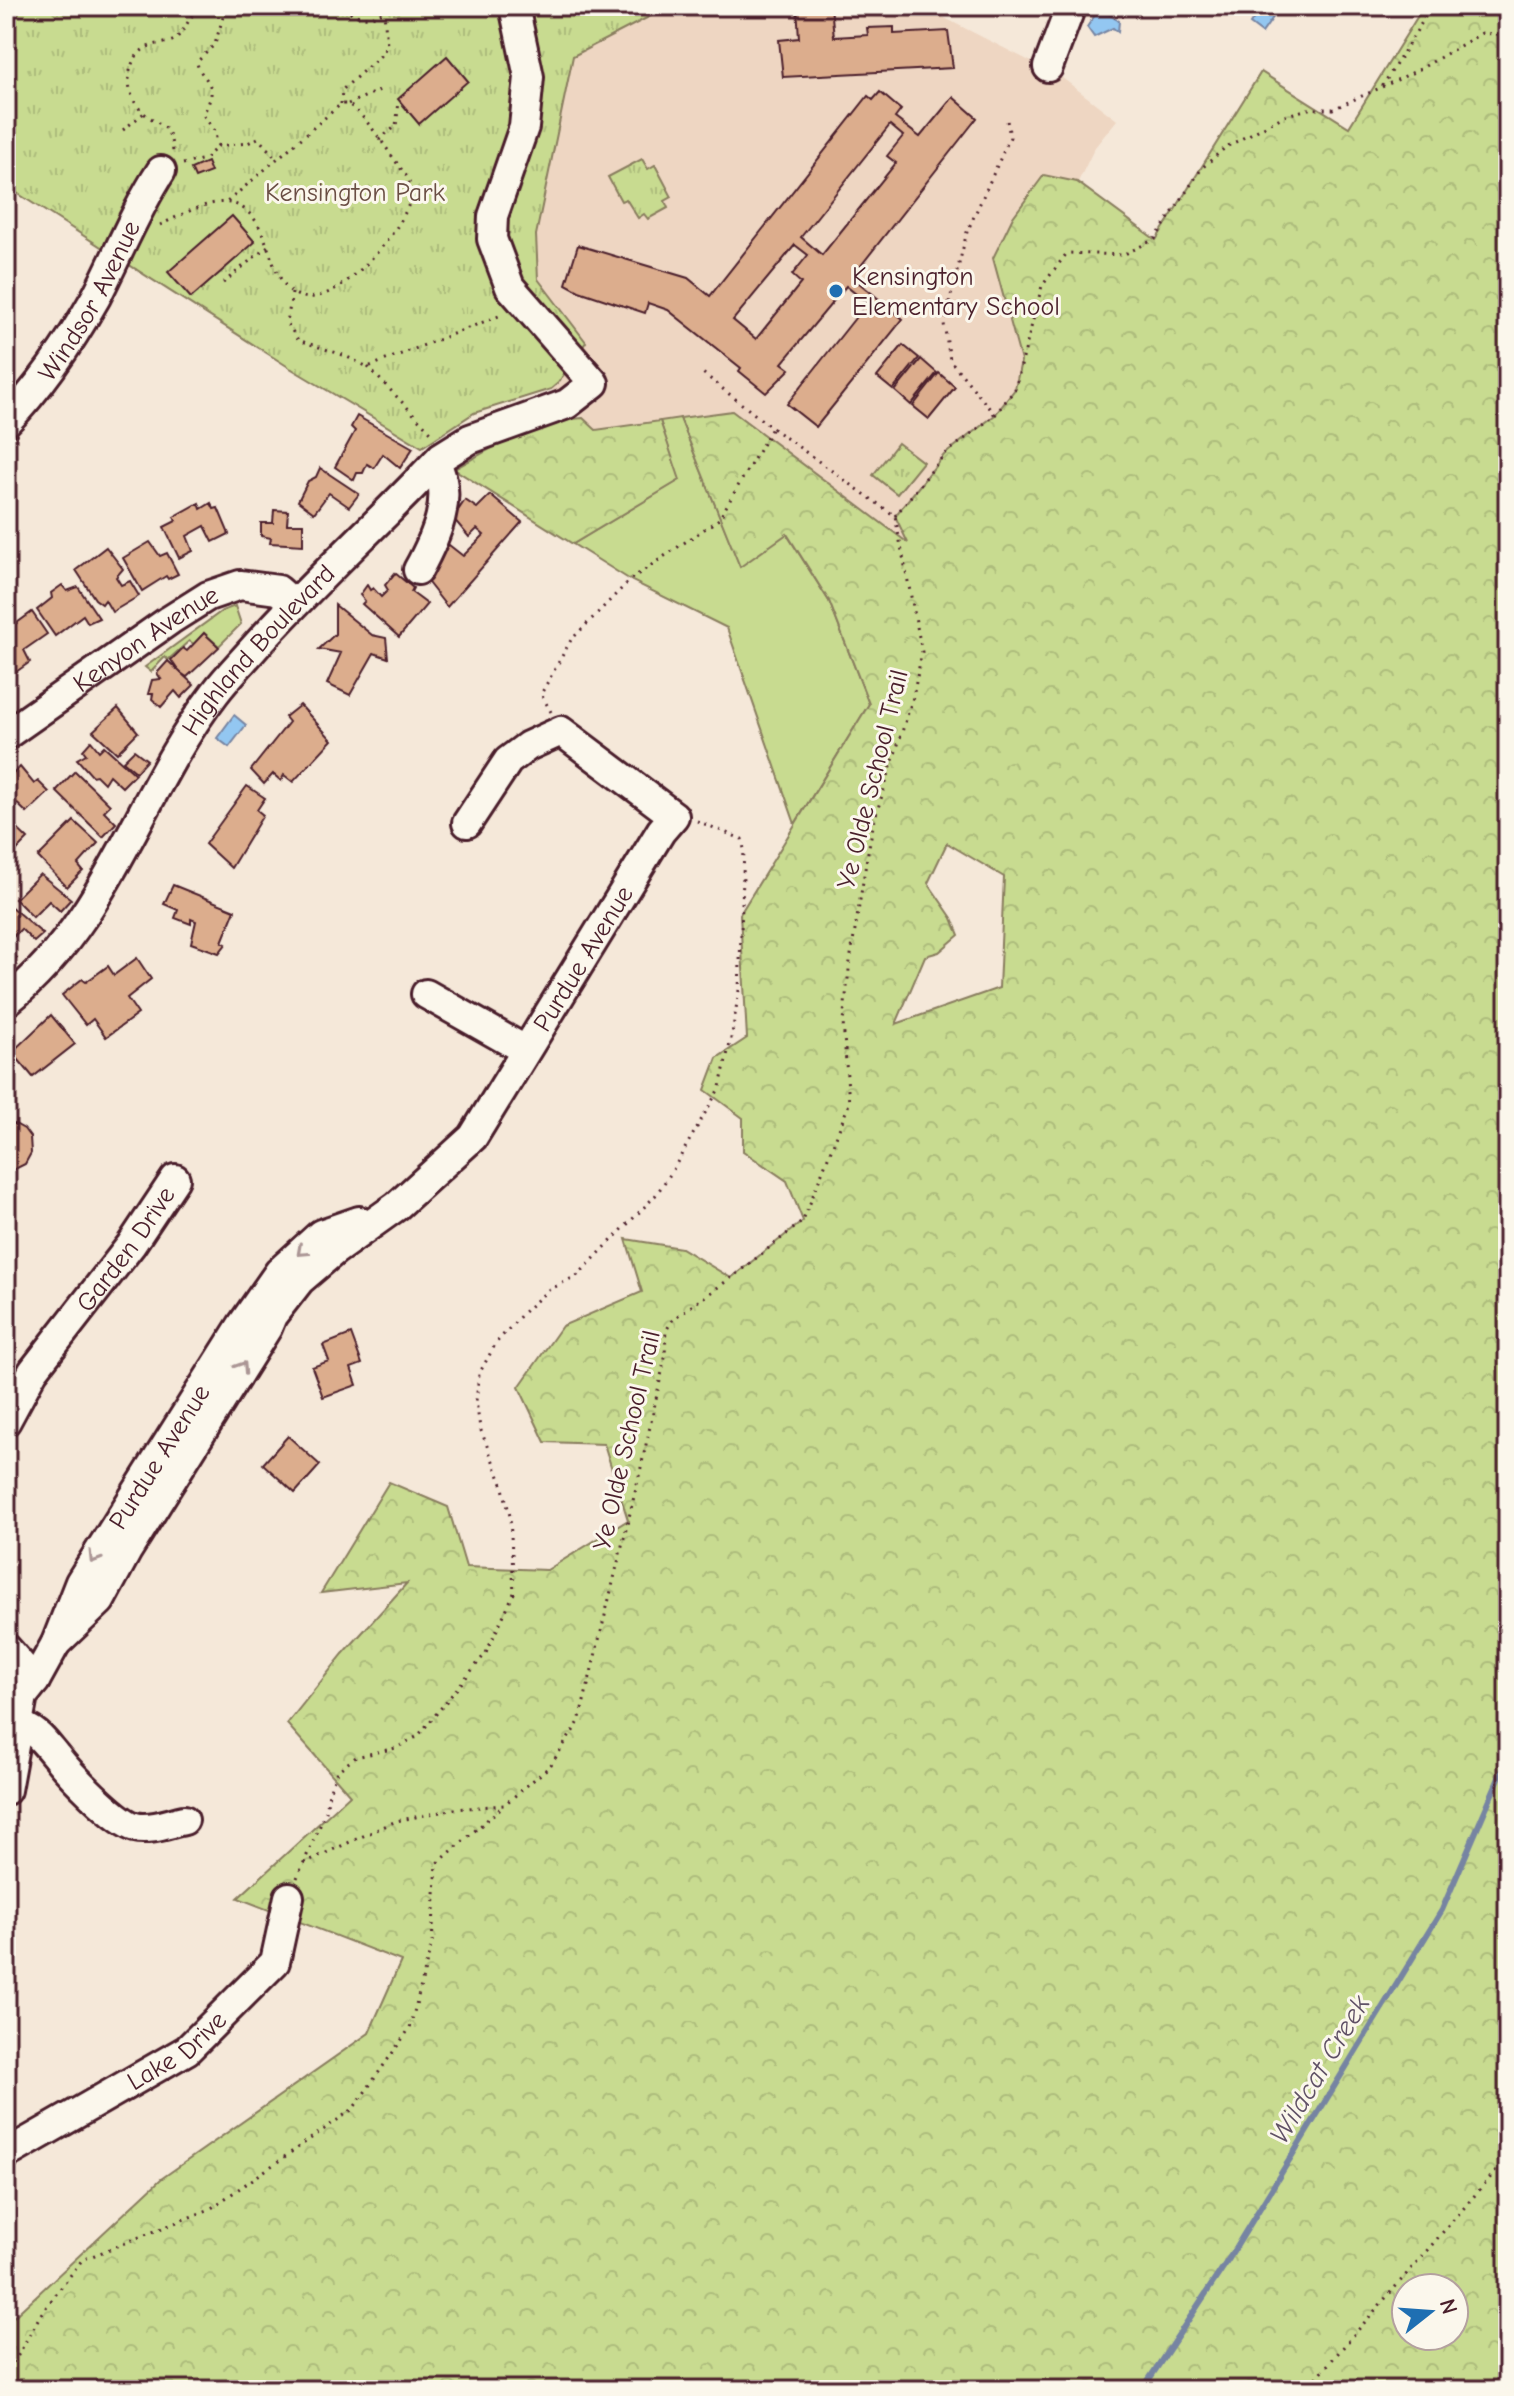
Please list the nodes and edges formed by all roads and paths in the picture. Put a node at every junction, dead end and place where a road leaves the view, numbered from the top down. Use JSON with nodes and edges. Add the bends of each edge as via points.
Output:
{"nodes":[{"id":1,"x":200,"y":6,"type":"edge"},
{"id":2,"x":231,"y":6,"type":"edge"},
{"id":3,"x":344,"y":6,"type":"edge"},
{"id":4,"x":392,"y":6,"type":"edge"},
{"id":5,"x":514,"y":6,"type":"edge"},
{"id":6,"x":1071,"y":6,"type":"edge"},
{"id":7,"x":1432,"y":6,"type":"edge"},
{"id":8,"x":384,"y":12,"type":"junction"},
{"id":9,"x":1508,"y":35,"type":"edge"},
{"id":10,"x":1048,"y":67,"type":"dead end"},
{"id":11,"x":1382,"y":87,"type":"junction"},
{"id":12,"x":380,"y":90,"type":"dead end"},
{"id":13,"x":399,"y":102,"type":"dead end"},
{"id":14,"x":341,"y":104,"type":"junction"},
{"id":15,"x":348,"y":104,"type":"junction"},
{"id":16,"x":144,"y":113,"type":"junction"},
{"id":17,"x":1006,"y":115,"type":"dead end"},
{"id":18,"x":123,"y":130,"type":"dead end"},
{"id":19,"x":379,"y":140,"type":"junction"},
{"id":20,"x":218,"y":146,"type":"junction"},
{"id":21,"x":277,"y":159,"type":"junction"},
{"id":22,"x":161,"y":171,"type":"junction"},
{"id":23,"x":227,"y":202,"type":"junction"},
{"id":24,"x":153,"y":227,"type":"dead end"},
{"id":25,"x":268,"y":246,"type":"junction"},
{"id":26,"x":223,"y":283,"type":"dead end"},
{"id":27,"x":292,"y":293,"type":"junction"},
{"id":28,"x":500,"y":316,"type":"dead end"},
{"id":29,"x":368,"y":367,"type":"junction"},
{"id":30,"x":699,"y":370,"type":"dead end"},
{"id":31,"x":995,"y":415,"type":"junction"},
{"id":32,"x":6,"y":422,"type":"edge"},
{"id":33,"x":772,"y":428,"type":"junction"},
{"id":34,"x":443,"y":457,"type":"junction"},
{"id":35,"x":895,"y":516,"type":"junction"},
{"id":36,"x":418,"y":570,"type":"dead end"},
{"id":37,"x":294,"y":604,"type":"junction"},
{"id":38,"x":561,"y":731,"type":"junction"},
{"id":39,"x":6,"y":735,"type":"edge"},
{"id":40,"x":674,"y":816,"type":"junction"},
{"id":41,"x":467,"y":823,"type":"dead end"},
{"id":42,"x":426,"y":994,"type":"dead end"},
{"id":43,"x":6,"y":1002,"type":"edge"},
{"id":44,"x":525,"y":1050,"type":"junction"},
{"id":45,"x":6,"y":1385,"type":"edge"},
{"id":46,"x":6,"y":1421,"type":"edge"},
{"id":47,"x":6,"y":1648,"type":"edge"},
{"id":48,"x":35,"y":1681,"type":"junction"},
{"id":49,"x":18,"y":1725,"type":"junction"},
{"id":50,"x":6,"y":1790,"type":"edge"},
{"id":51,"x":504,"y":1805,"type":"junction"},
{"id":52,"x":184,"y":1820,"type":"dead end"},
{"id":53,"x":304,"y":1863,"type":"junction"},
{"id":54,"x":289,"y":1897,"type":"joint"},
{"id":55,"x":6,"y":2154,"type":"edge"},
{"id":56,"x":1508,"y":2157,"type":"edge"},
{"id":57,"x":6,"y":2377,"type":"edge"},
{"id":58,"x":1306,"y":2390,"type":"edge"}],
"edges":[{"from":1,"to":16,"type":"path","via":[[173,41],[150,46],[134,59],[127,78]]},
{"from":2,"to":20,"type":"path","via":[[215,44],[197,62],[211,90],[204,116]]},
{"from":3,"to":8,"type":"path","via":[[360,18]]},
{"from":4,"to":8,"type":"path"},
{"from":5,"to":34,"type":"street","name":"Highland Boulevard","via":[[529,77],[524,127],[493,216],[492,239],[510,287],[594,383],[567,404],[470,439]]},
{"from":6,"to":10,"type":"street"},
{"from":7,"to":11,"type":"path"},
{"from":8,"to":14,"type":"path","via":[[387,46],[342,90]]},
{"from":9,"to":11,"type":"path","via":[[1482,33]]},
{"from":11,"to":31,"type":"path","via":[[1333,109],[1284,116],[1226,147],[1202,168],[1155,239],[1123,255],[1067,253],[1042,286],[1015,389]]},
{"from":12,"to":15,"type":"path"},
{"from":13,"to":19,"type":"path","via":[[396,126]]},
{"from":14,"to":15,"type":"path"},
{"from":14,"to":21,"type":"path"},
{"from":15,"to":19,"type":"path"},
{"from":16,"to":18,"type":"path"},
{"from":16,"to":22,"type":"path","via":[[161,122],[170,136],[174,150]]},
{"from":17,"to":31,"type":"path","via":[[1010,137],[967,232],[944,324],[950,360]]},
{"from":19,"to":27,"type":"path","via":[[407,176],[413,193],[410,205],[391,237],[357,273],[315,298]]},
{"from":20,"to":21,"type":"path","via":[[258,138]]},
{"from":20,"to":22,"type":"path","via":[[205,159]]},
{"from":21,"to":23,"type":"path"},
{"from":22,"to":32,"type":"street","name":"Windsor Avenue","via":[[65,347]]},
{"from":23,"to":24,"type":"path"},
{"from":23,"to":25,"type":"path","via":[[260,225]]},
{"from":25,"to":26,"type":"path"},
{"from":25,"to":27,"type":"path","via":[[275,269]]},
{"from":27,"to":29,"type":"path","via":[[287,323],[298,340]]},
{"from":28,"to":29,"type":"path"},
{"from":29,"to":34,"type":"path"},
{"from":30,"to":33,"type":"path"},
{"from":31,"to":35,"type":"path","via":[[944,455]]},
{"from":33,"to":35,"type":"path"},
{"from":33,"to":38,"type":"path","via":[[719,519],[631,579],[571,640],[541,694]]},
{"from":34,"to":36,"type":"street","via":[[445,490],[436,534]]},
{"from":34,"to":37,"type":"street","name":"Highland Boulevard"},
{"from":35,"to":51,"type":"path","name":"Ye Olde School Trail","via":[[922,652],[874,821],[850,961],[843,1022],[849,1104],[803,1221],[673,1319],[666,1331],[646,1444],[579,1722],[550,1766]]},
{"from":37,"to":39,"type":"street","name":"Kenyon Avenue","via":[[278,590],[240,585],[208,596]]},
{"from":37,"to":43,"type":"street","name":"Highland Boulevard","via":[[215,692],[72,935]]},
{"from":38,"to":40,"type":"street"},
{"from":38,"to":41,"type":"street","via":[[508,761]]},
{"from":40,"to":44,"type":"street","name":"Purdue Avenue"},
{"from":40,"to":53,"type":"path","via":[[742,839],[744,849],[739,990],[720,1087],[655,1196],[578,1275],[547,1291],[524,1312],[496,1343],[479,1374],[480,1428],[510,1516],[514,1593],[486,1653],[418,1736],[396,1748],[356,1757],[337,1771]]},
{"from":42,"to":44,"type":"street"},
{"from":44,"to":48,"type":"street","name":"Purdue Avenue","via":[[473,1137],[397,1206],[321,1234],[279,1272],[80,1582]]},
{"from":45,"to":46,"type":"street","name":"Garden Drive","via":[[143,1202],[175,1179],[33,1371]]},
{"from":47,"to":48,"type":"street"},
{"from":48,"to":49,"type":"street","name":"Purdue Avenue","via":[[23,1696]]},
{"from":49,"to":50,"type":"street","name":"Purdue Avenue"},
{"from":49,"to":52,"type":"street","via":[[38,1734],[120,1820],[148,1828]]},
{"from":51,"to":53,"type":"path","via":[[396,1821]]},
{"from":51,"to":57,"type":"path","name":"Ye Olde School Trail","via":[[437,1864],[432,1942],[410,2028],[353,2109],[210,2209],[82,2260],[41,2314]]},
{"from":53,"to":54,"type":"path"},
{"from":54,"to":55,"type":"street","name":"Lake Drive","via":[[275,1962],[187,2050]]},
{"from":56,"to":58,"type":"path"}]}
